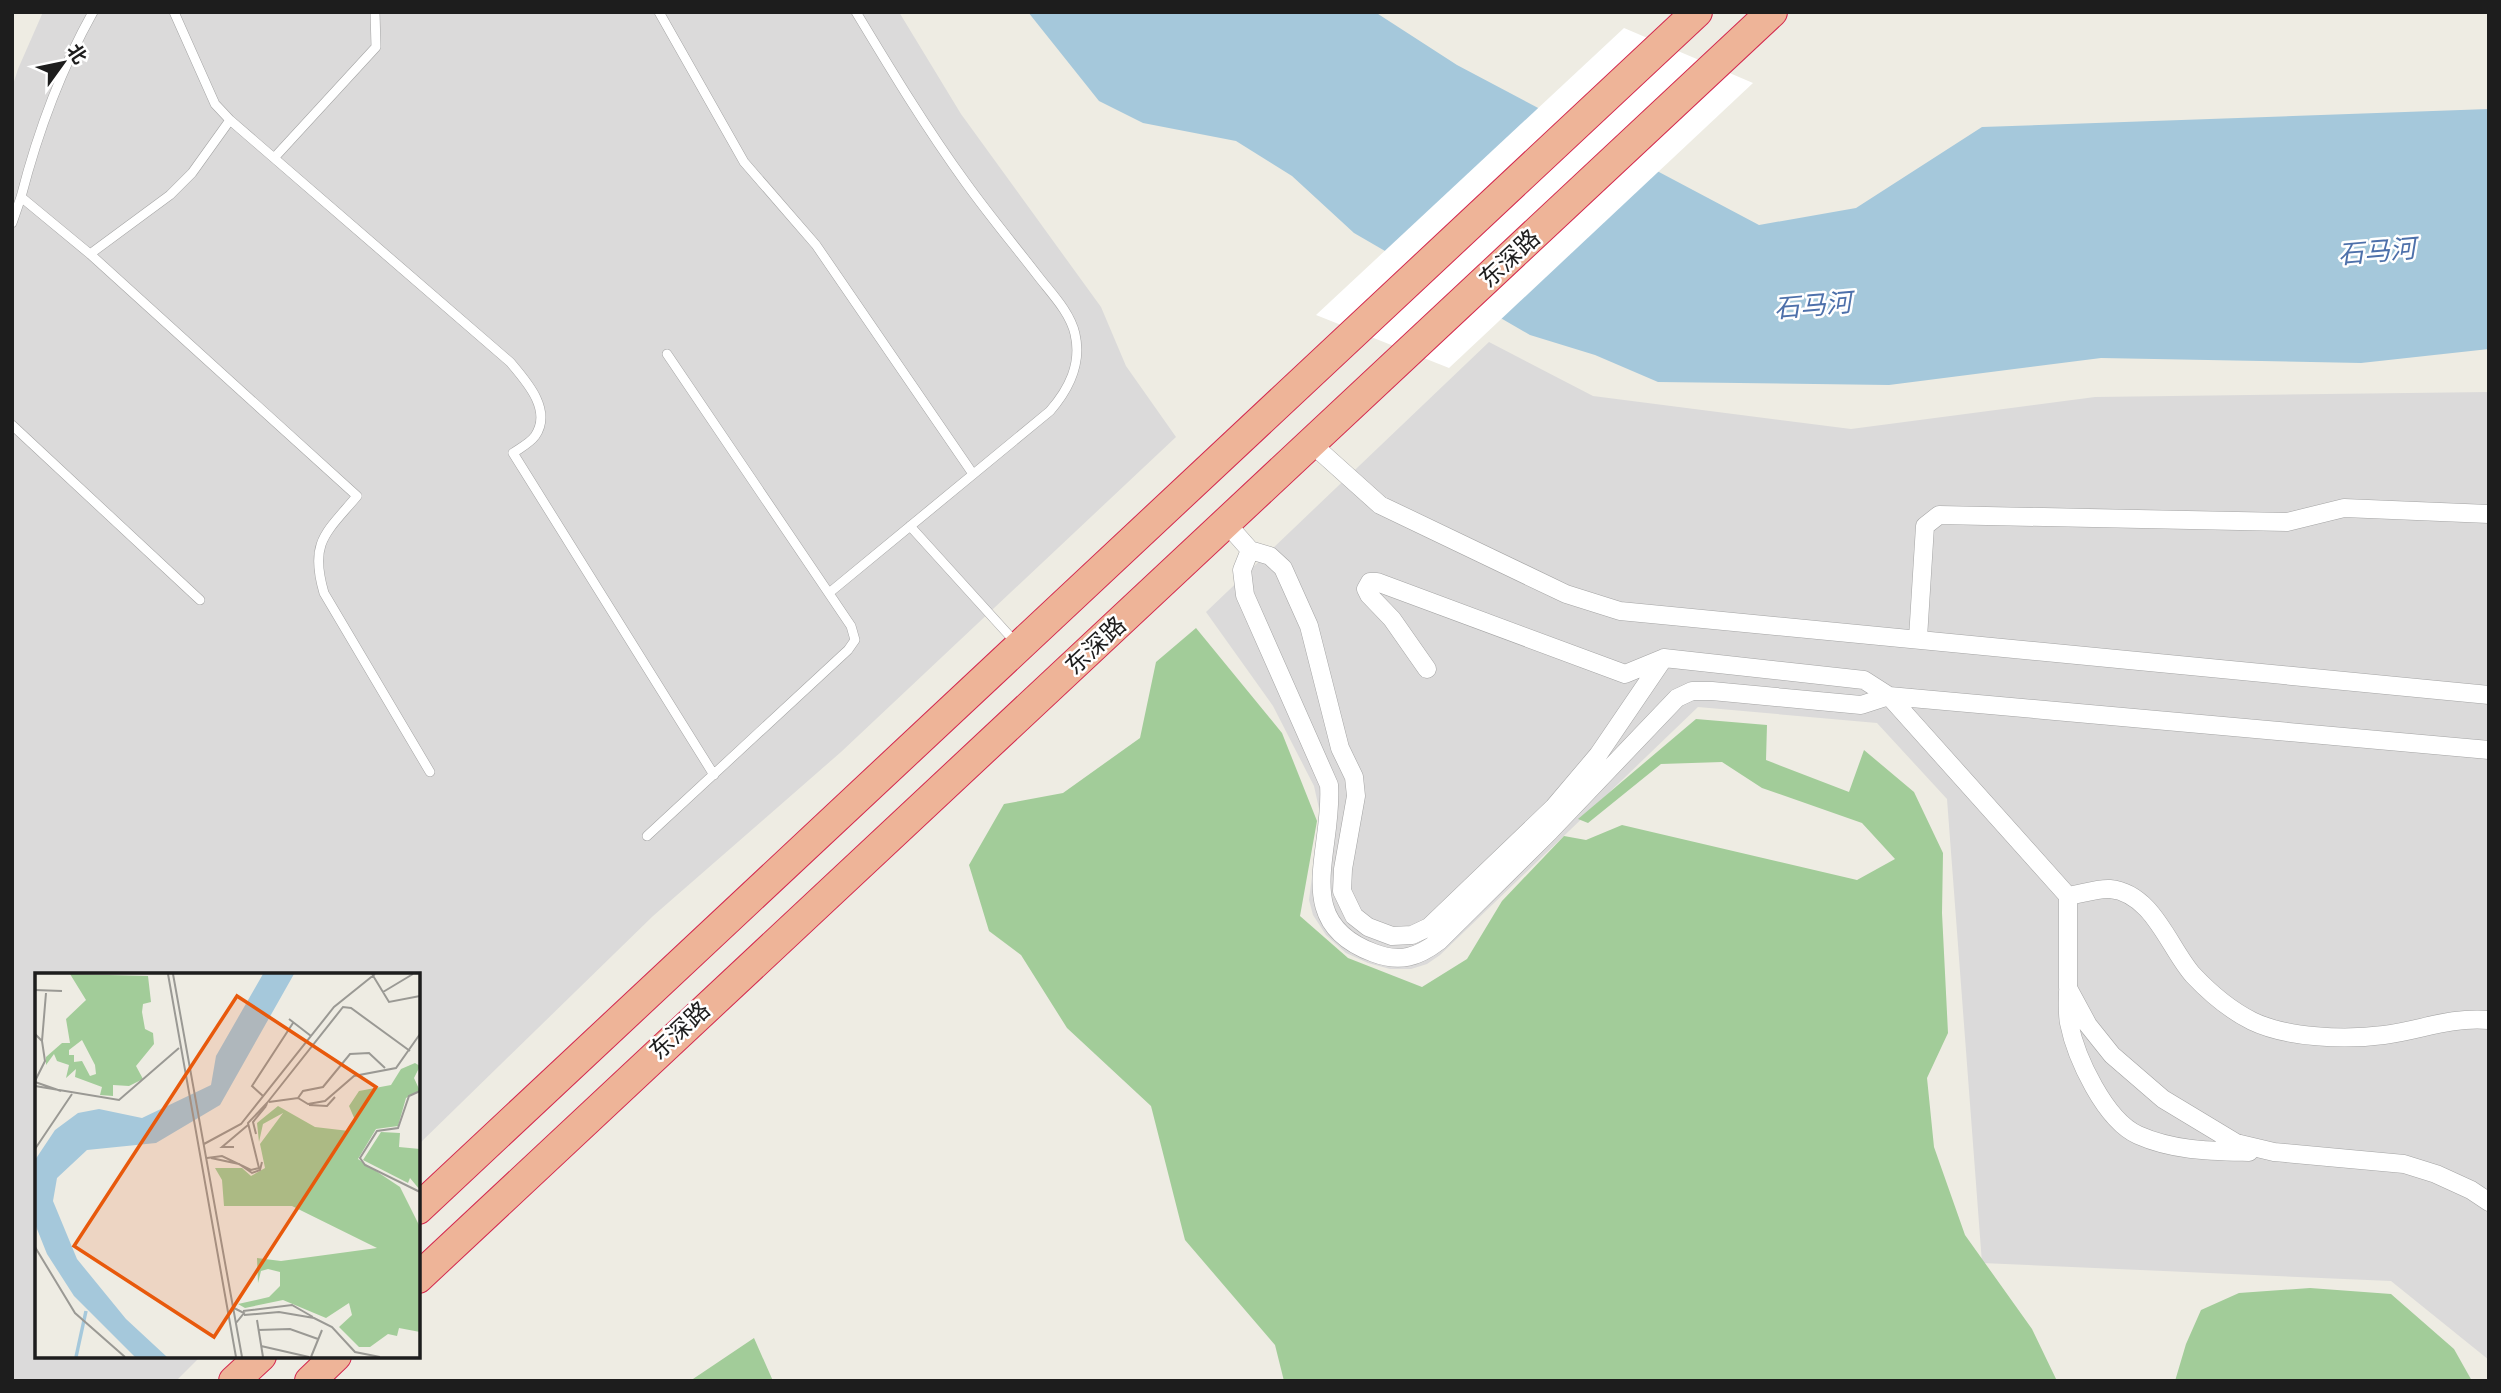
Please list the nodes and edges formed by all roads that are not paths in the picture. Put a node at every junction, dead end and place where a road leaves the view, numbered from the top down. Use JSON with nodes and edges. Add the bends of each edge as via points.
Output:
{"nodes":[{"id":1,"x":93,"y":12,"type":"edge"},
{"id":2,"x":174,"y":12,"type":"edge"},
{"id":3,"x":375,"y":12,"type":"edge"},
{"id":4,"x":659,"y":12,"type":"edge"},
{"id":5,"x":856,"y":12,"type":"edge"},
{"id":6,"x":1697,"y":12,"type":"edge"},
{"id":7,"x":1772,"y":12,"type":"edge"},
{"id":8,"x":230,"y":120,"type":"junction"},
{"id":9,"x":274,"y":158,"type":"junction"},
{"id":10,"x":21,"y":197,"type":"junction"},
{"id":11,"x":12,"y":223,"type":"edge"},
{"id":12,"x":90,"y":254,"type":"junction"},
{"id":13,"x":667,"y":355,"type":"dead end"},
{"id":14,"x":12,"y":425,"type":"edge"},
{"id":15,"x":1312,"y":444,"type":"junction"},
{"id":16,"x":974,"y":474,"type":"junction"},
{"id":17,"x":2489,"y":514,"type":"edge"},
{"id":18,"x":1227,"y":524,"type":"junction"},
{"id":19,"x":910,"y":526,"type":"junction"},
{"id":20,"x":1250,"y":550,"type":"junction"},
{"id":21,"x":829,"y":593,"type":"junction"},
{"id":22,"x":200,"y":600,"type":"dead end"},
{"id":23,"x":1918,"y":638,"type":"junction"},
{"id":24,"x":1019,"y":647,"type":"junction"},
{"id":25,"x":1664,"y":658,"type":"junction"},
{"id":26,"x":1427,"y":669,"type":"dead end"},
{"id":27,"x":1889,"y":695,"type":"junction"},
{"id":28,"x":2489,"y":695,"type":"edge"},
{"id":29,"x":2489,"y":750,"type":"edge"},
{"id":30,"x":430,"y":772,"type":"dead end"},
{"id":31,"x":714,"y":775,"type":"junction"},
{"id":32,"x":647,"y":836,"type":"dead end"},
{"id":33,"x":2068,"y":897,"type":"junction"},
{"id":34,"x":2068,"y":988,"type":"junction"},
{"id":35,"x":2489,"y":1020,"type":"edge"},
{"id":36,"x":2274,"y":1152,"type":"junction"},
{"id":37,"x":2489,"y":1202,"type":"edge"},
{"id":38,"x":420,"y":1207,"type":"edge"},
{"id":39,"x":420,"y":1276,"type":"edge"},
{"id":40,"x":259,"y":1358,"type":"edge"},
{"id":41,"x":334,"y":1358,"type":"edge"},
{"id":42,"x":234,"y":1381,"type":"edge"},
{"id":43,"x":310,"y":1381,"type":"edge"}],
"edges":[{"from":1,"to":10,"type":"lane","via":[[45,112]]},
{"from":2,"to":8,"type":"lane","via":[[211,95]]},
{"from":3,"to":9,"type":"lane","via":[[376,47]]},
{"from":4,"to":16,"type":"lane","via":[[744,162],[816,244]]},
{"from":5,"to":16,"type":"lane","via":[[927,127],[1062,306],[1074,331],[1078,353],[1064,394]]},
{"from":6,"to":24,"type":"highway","name":"东深路"},
{"from":7,"to":15,"type":"highway","name":"东深路"},
{"from":8,"to":9,"type":"lane"},
{"from":8,"to":12,"type":"lane","via":[[170,195]]},
{"from":9,"to":31,"type":"lane","via":[[510,362],[526,382],[540,408],[541,424],[534,438],[513,453]]},
{"from":10,"to":11,"type":"lane"},
{"from":10,"to":12,"type":"lane"},
{"from":12,"to":30,"type":"lane","via":[[357,496],[322,538],[317,569],[324,593]]},
{"from":13,"to":21,"type":"lane"},
{"from":14,"to":22,"type":"lane"},
{"from":15,"to":18,"type":"highway","name":"东深路"},
{"from":15,"to":23,"type":"street","via":[[1380,505],[1590,603],[1620,611]]},
{"from":16,"to":19,"type":"lane"},
{"from":17,"to":23,"type":"street","via":[[2344,508],[2287,522],[1939,515],[1925,526]]},
{"from":18,"to":20,"type":"street"},
{"from":18,"to":39,"type":"highway","name":"东深路"},
{"from":19,"to":21,"type":"lane"},
{"from":19,"to":24,"type":"lane"},
{"from":20,"to":25,"type":"street","via":[[1270,556],[1283,568],[1309,626],[1337,735],[1354,777],[1356,796],[1342,891],[1354,916],[1392,936],[1412,935],[1429,927],[1554,807],[1598,755]]},
{"from":20,"to":27,"type":"street","via":[[1242,570],[1245,595],[1329,785],[1331,809],[1320,889],[1325,913],[1340,934],[1383,957],[1409,959],[1439,941],[1677,698],[1692,691],[1712,691],[1861,705]]},
{"from":21,"to":31,"type":"lane","via":[[855,633],[853,645]]},
{"from":23,"to":28,"type":"street"},
{"from":24,"to":38,"type":"highway","name":"东深路"},
{"from":25,"to":26,"type":"street","via":[[1625,674],[1370,582],[1369,595]]},
{"from":25,"to":27,"type":"street","via":[[1864,680]]},
{"from":27,"to":29,"type":"street"},
{"from":27,"to":33,"type":"street"},
{"from":31,"to":32,"type":"lane"},
{"from":33,"to":34,"type":"street"},
{"from":33,"to":35,"type":"street","via":[[2110,889],[2132,897],[2146,908],[2192,973],[2218,999],[2253,1021],[2278,1029],[2349,1038],[2468,1019]]},
{"from":34,"to":36,"type":"street","via":[[2088,1025],[2112,1055],[2163,1100],[2236,1143]]},
{"from":34,"to":36,"type":"street","via":[[2069,1023],[2096,1091],[2135,1134],[2191,1150]]},
{"from":36,"to":37,"type":"street","via":[[2404,1164],[2459,1184]]},
{"from":40,"to":42,"type":"highway"},
{"from":41,"to":43,"type":"highway"}]}
